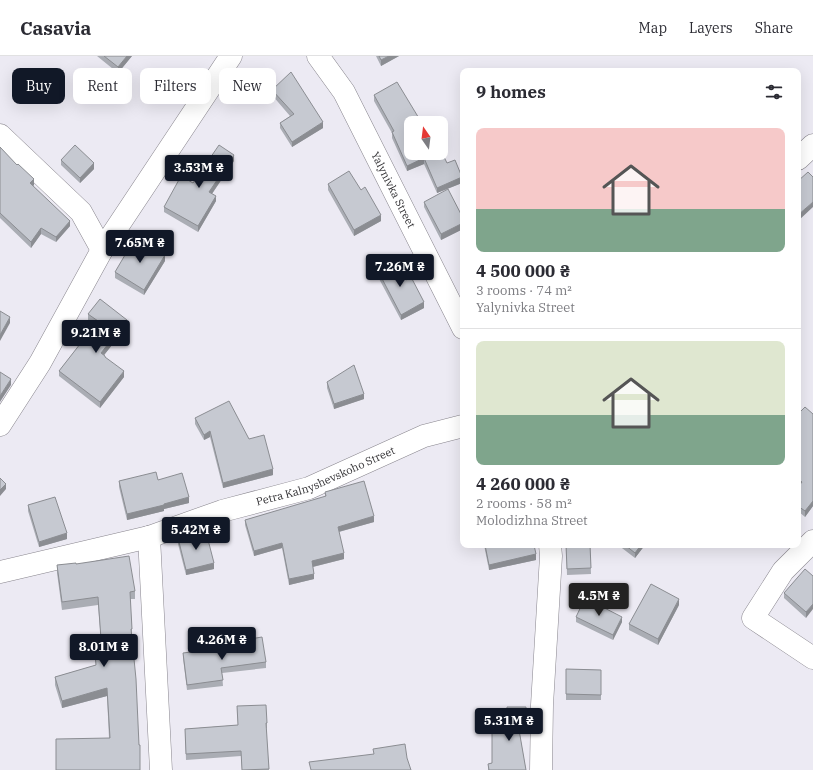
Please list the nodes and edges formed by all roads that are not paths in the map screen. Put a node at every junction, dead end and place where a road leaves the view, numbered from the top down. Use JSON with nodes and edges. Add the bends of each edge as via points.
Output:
{"nodes":[{"id":1,"x":231,"y":56,"type":"edge"},
{"id":2,"x":318,"y":56,"type":"edge"},
{"id":3,"x":0,"y":135,"type":"edge"},
{"id":4,"x":813,"y":145,"type":"edge"},
{"id":5,"x":801,"y":156,"type":"edge"},
{"id":6,"x":102,"y":250,"type":"junction"},
{"id":7,"x":460,"y":322,"type":"edge"},
{"id":8,"x":0,"y":425,"type":"edge"},
{"id":9,"x":460,"y":427,"type":"edge"},
{"id":10,"x":149,"y":537,"type":"junction"},
{"id":11,"x":813,"y":541,"type":"edge"},
{"id":12,"x":550,"y":548,"type":"edge"},
{"id":13,"x":0,"y":572,"type":"edge"},
{"id":14,"x":813,"y":658,"type":"edge"},
{"id":15,"x":161,"y":770,"type":"edge"},
{"id":16,"x":541,"y":770,"type":"edge"}],
"edges":[{"from":1,"to":6,"type":"street"},
{"from":2,"to":7,"type":"street","name":"Yalynivka Street","via":[[344,92]]},
{"from":3,"to":6,"type":"street","via":[[81,212]]},
{"from":4,"to":5,"type":"street"},
{"from":6,"to":8,"type":"street","via":[[40,364]]},
{"from":9,"to":10,"type":"street","name":"Petra Kalnyshevskoho Street","via":[[424,436],[310,488],[222,511]]},
{"from":10,"to":13,"type":"street","name":"Petra Kalnyshevskoho Street"},
{"from":10,"to":15,"type":"street"},
{"from":11,"to":14,"type":"street","via":[[783,572],[753,618]]},
{"from":12,"to":16,"type":"street"}]}
